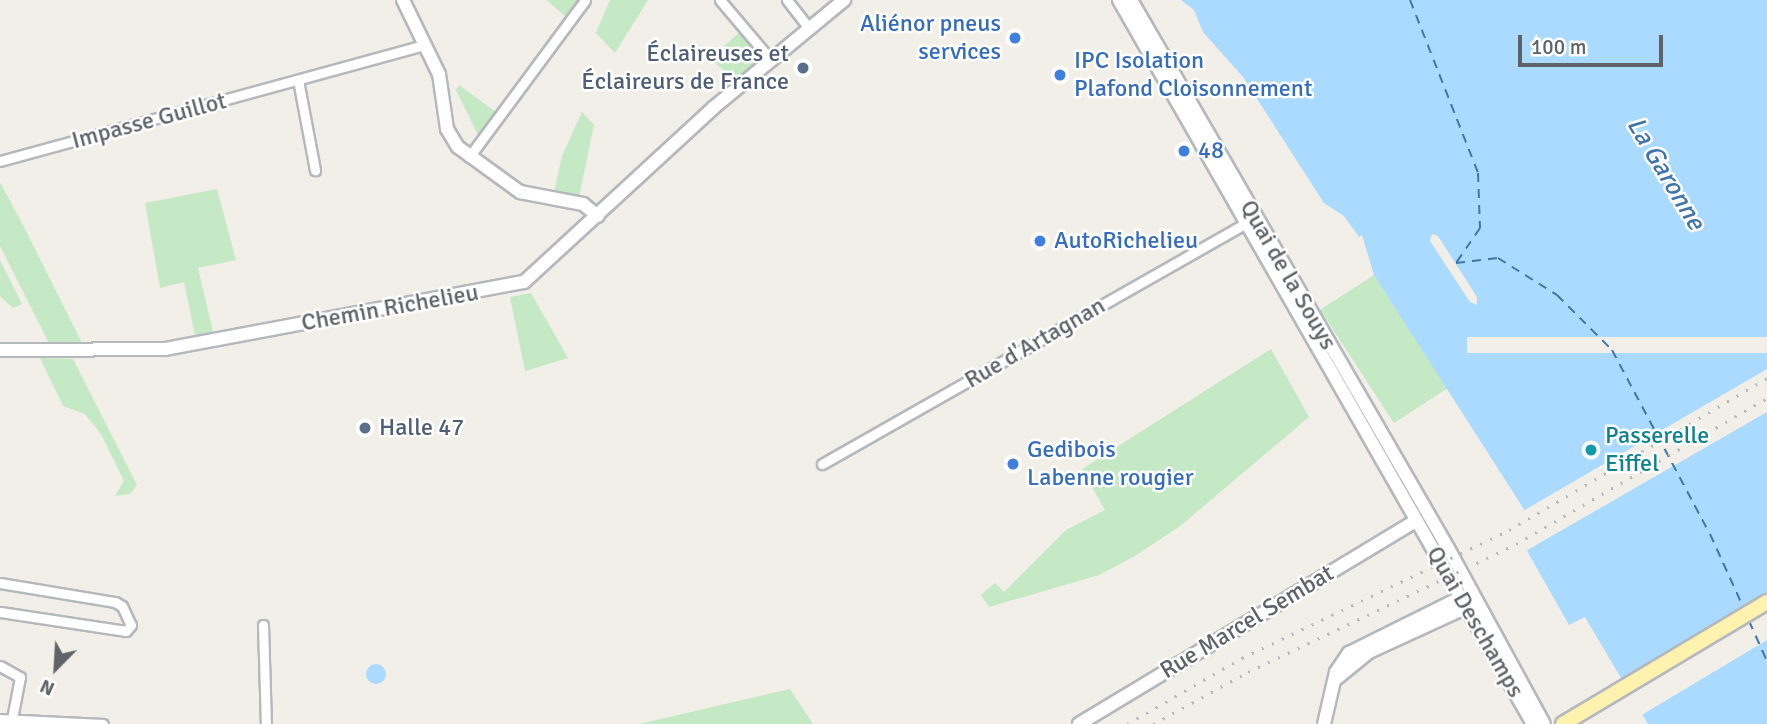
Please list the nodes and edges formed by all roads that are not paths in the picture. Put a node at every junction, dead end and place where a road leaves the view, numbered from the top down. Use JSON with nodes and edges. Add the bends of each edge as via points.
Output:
{"nodes":[{"id":1,"x":403,"y":0,"type":"edge"},
{"id":2,"x":585,"y":0,"type":"edge"},
{"id":3,"x":720,"y":0,"type":"edge"},
{"id":4,"x":787,"y":0,"type":"edge"},
{"id":5,"x":844,"y":0,"type":"edge"},
{"id":6,"x":1119,"y":0,"type":"edge"},
{"id":7,"x":1131,"y":0,"type":"edge"},
{"id":8,"x":809,"y":28,"type":"junction"},
{"id":9,"x":425,"y":45,"type":"junction"},
{"id":10,"x":770,"y":60,"type":"junction"},
{"id":11,"x":298,"y":80,"type":"junction"},
{"id":12,"x":468,"y":157,"type":"junction"},
{"id":13,"x":0,"y":161,"type":"edge"},
{"id":14,"x":314,"y":170,"type":"dead end"},
{"id":15,"x":598,"y":216,"type":"junction"},
{"id":16,"x":1251,"y":220,"type":"junction"},
{"id":17,"x":0,"y":350,"type":"edge"},
{"id":18,"x":822,"y":464,"type":"dead end"},
{"id":19,"x":1423,"y":506,"type":"junction"},
{"id":20,"x":1416,"y":520,"type":"junction"},
{"id":21,"x":1448,"y":548,"type":"junction"},
{"id":22,"x":0,"y":583,"type":"edge"},
{"id":23,"x":1467,"y":601,"type":"junction"},
{"id":24,"x":1767,"y":602,"type":"edge"},
{"id":25,"x":0,"y":612,"type":"edge"},
{"id":26,"x":1767,"y":612,"type":"edge"},
{"id":27,"x":263,"y":625,"type":"dead end"},
{"id":28,"x":0,"y":666,"type":"edge"},
{"id":29,"x":0,"y":719,"type":"edge"},
{"id":30,"x":12,"y":719,"type":"junction"},
{"id":31,"x":103,"y":724,"type":"edge"},
{"id":32,"x":267,"y":724,"type":"edge"},
{"id":33,"x":1079,"y":724,"type":"edge"},
{"id":34,"x":1324,"y":724,"type":"edge"},
{"id":35,"x":1533,"y":724,"type":"edge"},
{"id":36,"x":1544,"y":724,"type":"edge"},
{"id":37,"x":1563,"y":724,"type":"edge"},
{"id":38,"x":1581,"y":724,"type":"edge"}],
"edges":[{"from":1,"to":9,"type":"main road"},
{"from":2,"to":12,"type":"street"},
{"from":3,"to":10,"type":"street"},
{"from":4,"to":8,"type":"street"},
{"from":5,"to":8,"type":"main road","name":"Chemin Richelieu"},
{"from":6,"to":16,"type":"main road","name":"Quai de la Souys"},
{"from":7,"to":16,"type":"main road","name":"Quai de la Souys"},
{"from":8,"to":10,"type":"main road","name":"Chemin Richelieu"},
{"from":9,"to":11,"type":"street","name":"Impasse Guillot"},
{"from":9,"to":12,"type":"main road","via":[[439,74],[447,129]]},
{"from":10,"to":15,"type":"main road","name":"Chemin Richelieu"},
{"from":11,"to":13,"type":"street","name":"Impasse Guillot"},
{"from":11,"to":14,"type":"street"},
{"from":12,"to":15,"type":"main road","via":[[520,192],[583,204]]},
{"from":15,"to":17,"type":"main road","name":"Chemin Richelieu","via":[[533,277],[514,285],[165,349]]},
{"from":16,"to":18,"type":"street","name":"Rue d'Artagnan"},
{"from":16,"to":19,"type":"main road","name":"Quai de la Souys"},
{"from":16,"to":20,"type":"main road","name":"Quai de la Souys"},
{"from":19,"to":20,"type":"main road"},
{"from":19,"to":21,"type":"main road","name":"Quai de la Souys"},
{"from":20,"to":21,"type":"main road"},
{"from":20,"to":23,"type":"main road","name":"Quai Deschamps"},
{"from":20,"to":33,"type":"main road","name":"Rue Marcel Sembat"},
{"from":21,"to":23,"type":"main road","name":"Quai Deschamps"},
{"from":22,"to":25,"type":"street","via":[[114,602],[122,606],[131,625],[126,631]]},
{"from":23,"to":34,"type":"main road","via":[[1355,648],[1338,666]]},
{"from":23,"to":35,"type":"main road","name":"Quai Deschamps"},
{"from":23,"to":36,"type":"main road","name":"Quai Deschamps"},
{"from":24,"to":37,"type":"main road"},
{"from":26,"to":38,"type":"main road"},
{"from":27,"to":32,"type":"street"},
{"from":28,"to":30,"type":"street","via":[[20,677]]},
{"from":29,"to":30,"type":"street"},
{"from":30,"to":31,"type":"street"}]}
